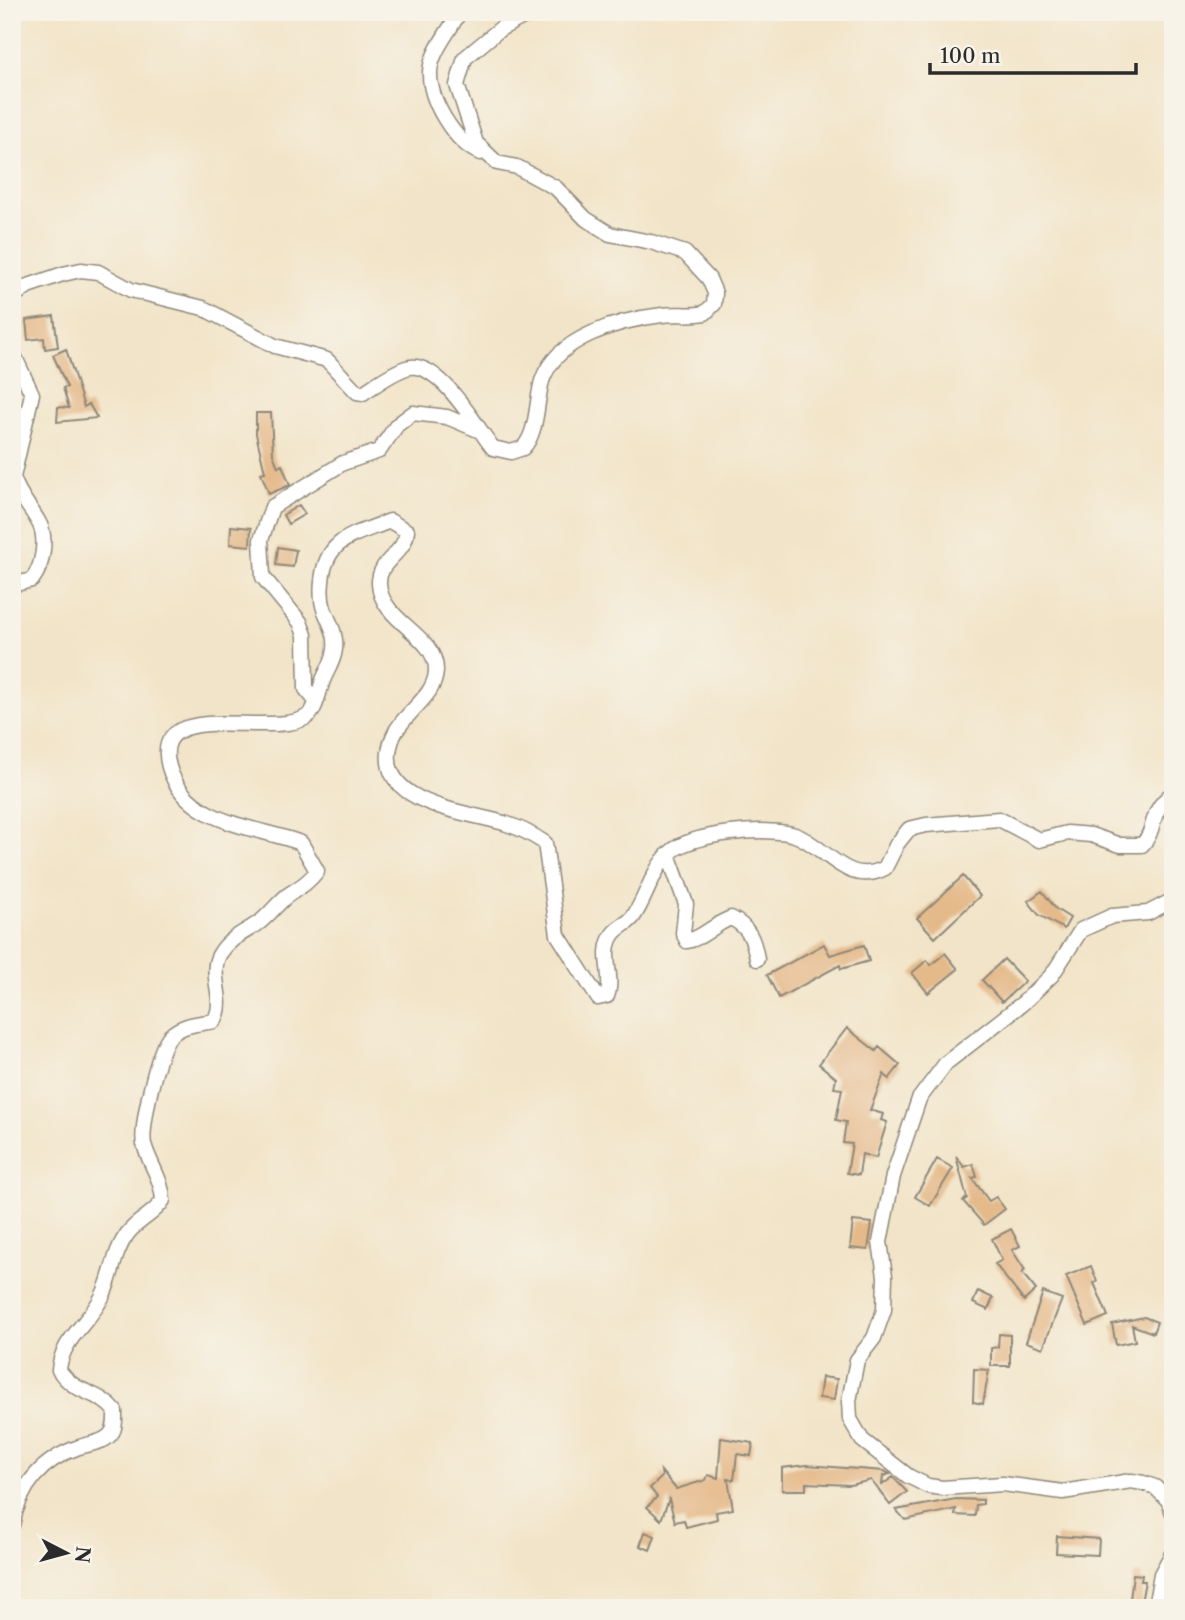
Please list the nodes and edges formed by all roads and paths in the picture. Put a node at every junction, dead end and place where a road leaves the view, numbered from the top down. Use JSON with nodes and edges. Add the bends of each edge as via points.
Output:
{"nodes":[{"id":1,"x":459,"y":12,"type":"edge"},
{"id":2,"x":532,"y":12,"type":"edge"},
{"id":3,"x":488,"y":154,"type":"junction"},
{"id":4,"x":12,"y":297,"type":"edge"},
{"id":5,"x":12,"y":351,"type":"edge"},
{"id":6,"x":478,"y":430,"type":"junction"},
{"id":7,"x":12,"y":585,"type":"edge"},
{"id":8,"x":316,"y":701,"type":"junction"},
{"id":9,"x":1173,"y":793,"type":"edge"},
{"id":10,"x":668,"y":853,"type":"junction"},
{"id":11,"x":1173,"y":900,"type":"edge"},
{"id":12,"x":757,"y":959,"type":"dead end"},
{"id":13,"x":1173,"y":1513,"type":"edge"},
{"id":14,"x":12,"y":1525,"type":"edge"},
{"id":15,"x":1173,"y":1552,"type":"edge"},
{"id":16,"x":1155,"y":1608,"type":"edge"}],
"edges":[{"from":1,"to":3,"type":"street","via":[[430,70],[433,94],[470,148]]},
{"from":2,"to":3,"type":"street","via":[[479,43],[458,75],[459,95],[476,143]]},
{"from":3,"to":6,"type":"street","via":[[497,163],[517,167],[556,188],[586,219],[610,234],[685,253],[709,279],[715,304],[705,313],[649,317],[585,336],[562,349],[546,368],[523,448],[511,452],[493,448]]},
{"from":4,"to":6,"type":"street","via":[[53,277],[81,270],[98,272],[131,290],[203,308],[275,346],[327,360],[357,392],[407,368],[420,367],[456,397]]},
{"from":5,"to":7,"type":"street","via":[[32,394],[13,477],[16,490],[39,521],[42,541],[38,572],[32,580]]},
{"from":6,"to":8,"type":"street","via":[[447,416],[413,413],[397,425],[379,451],[343,463],[272,507],[261,540],[263,578],[300,622],[306,689]]},
{"from":8,"to":10,"type":"street","via":[[336,648],[321,595],[329,552],[366,530],[390,521],[400,524],[407,531],[406,541],[379,572],[379,589],[397,620],[423,643],[436,669],[433,684],[393,736],[389,756],[394,776],[424,802],[507,824],[545,843],[558,935],[598,998],[607,996],[610,988],[607,950],[613,934],[631,921]]},
{"from":8,"to":14,"type":"street","via":[[311,713],[301,720],[280,725],[194,725],[180,730],[171,742],[169,766],[197,806],[235,825],[302,843],[317,871],[308,884],[229,942],[218,955],[215,969],[219,1013],[214,1021],[181,1027],[168,1038],[159,1056],[142,1122],[144,1143],[163,1199],[127,1234],[101,1300],[64,1347],[60,1361],[59,1370],[73,1388],[101,1398],[115,1411],[114,1430],[107,1439],[75,1449],[36,1472],[25,1485]]},
{"from":9,"to":10,"type":"street","via":[[1155,810],[1142,845],[1067,833],[1039,840],[999,819],[909,830],[885,868],[864,874],[844,869],[813,845],[779,831],[700,836]]},
{"from":10,"to":12,"type":"street","via":[[686,904],[683,933],[687,941],[732,918],[744,924]]},
{"from":11,"to":13,"type":"street","via":[[1148,914],[1112,916],[1081,930],[1052,975],[946,1063],[919,1099],[893,1177],[880,1241],[884,1310],[874,1338],[857,1360],[849,1401],[850,1419],[862,1440],[928,1486],[1003,1484],[1063,1492],[1143,1483],[1155,1487]]},
{"from":15,"to":16,"type":"street","via":[[1161,1574]]}]}
